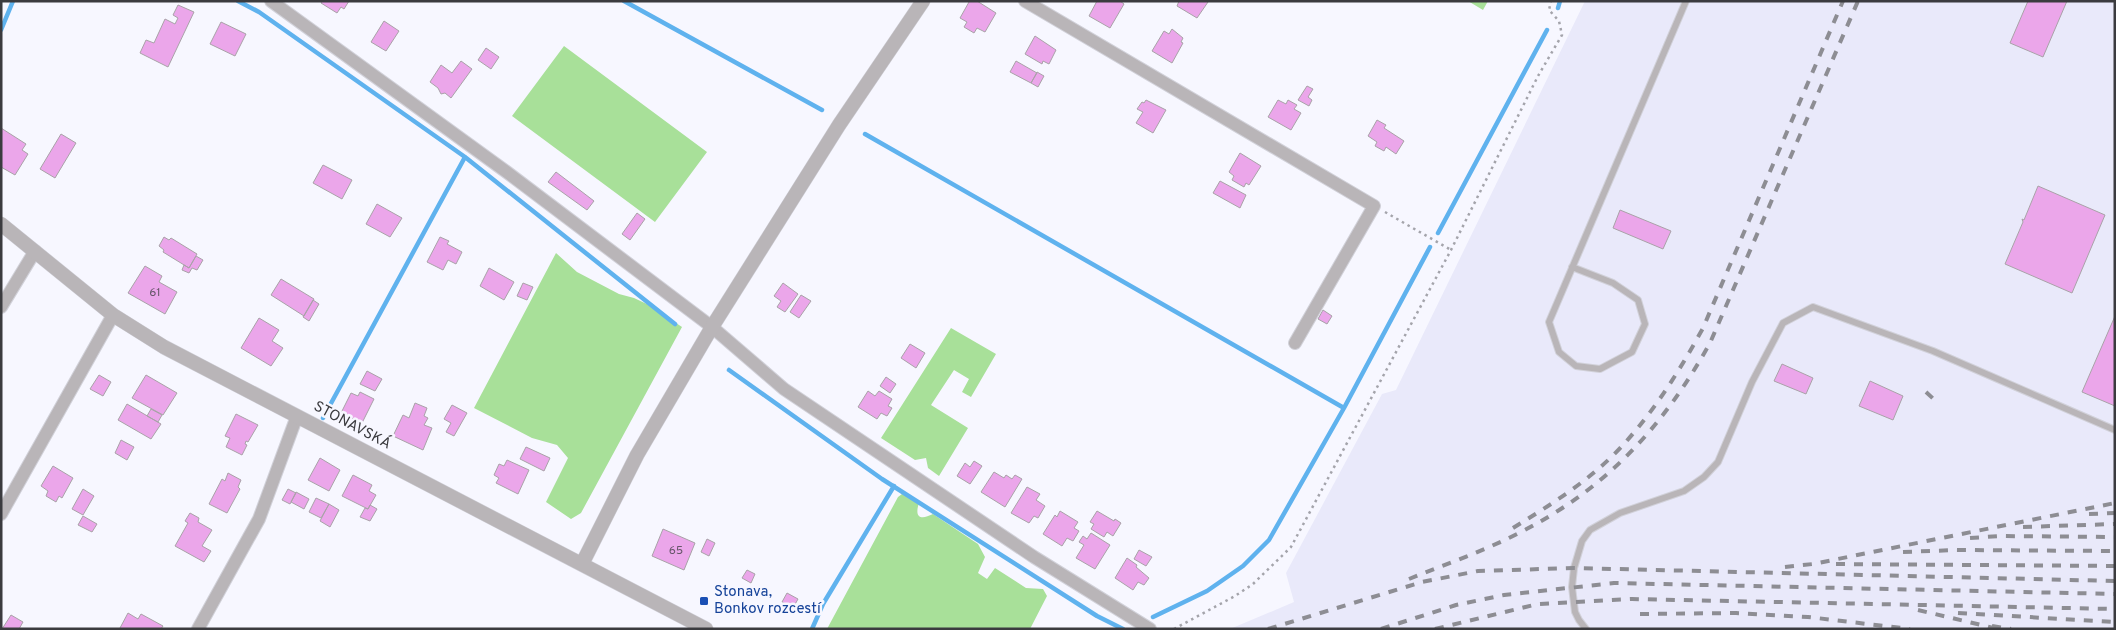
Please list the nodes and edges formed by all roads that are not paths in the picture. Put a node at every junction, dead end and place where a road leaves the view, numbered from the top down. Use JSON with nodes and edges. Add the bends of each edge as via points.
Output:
{"nodes":[{"id":1,"x":271,"y":1,"type":"edge"},
{"id":2,"x":923,"y":1,"type":"edge"},
{"id":3,"x":1025,"y":1,"type":"edge"},
{"id":4,"x":1686,"y":1,"type":"edge"},
{"id":5,"x":1,"y":224,"type":"edge"},
{"id":6,"x":35,"y":251,"type":"junction"},
{"id":7,"x":1572,"y":267,"type":"junction"},
{"id":8,"x":1,"y":307,"type":"edge"},
{"id":9,"x":113,"y":315,"type":"junction"},
{"id":10,"x":712,"y":327,"type":"junction"},
{"id":11,"x":1295,"y":343,"type":"dead end"},
{"id":12,"x":297,"y":416,"type":"junction"},
{"id":13,"x":2115,"y":430,"type":"edge"},
{"id":14,"x":1,"y":514,"type":"edge"},
{"id":15,"x":582,"y":564,"type":"junction"},
{"id":16,"x":198,"y":629,"type":"edge"},
{"id":17,"x":706,"y":629,"type":"edge"},
{"id":18,"x":1150,"y":629,"type":"edge"},
{"id":19,"x":1586,"y":629,"type":"edge"}],
"edges":[{"from":1,"to":10,"type":"street","via":[[508,173]]},
{"from":2,"to":10,"type":"street","via":[[839,125]]},
{"from":3,"to":11,"type":"street","via":[[1374,206]]},
{"from":4,"to":7,"type":"lane"},
{"from":5,"to":6,"type":"street","name":"STONAVSKÁ"},
{"from":6,"to":8,"type":"street"},
{"from":6,"to":9,"type":"street","name":"STONAVSKÁ"},
{"from":7,"to":7,"type":"lane","via":[[1550,322],[1559,352],[1576,366],[1600,369],[1632,352],[1645,324],[1638,300],[1613,283]]},
{"from":9,"to":12,"type":"street","name":"STONAVSKÁ","via":[[164,347]]},
{"from":9,"to":14,"type":"street"},
{"from":10,"to":15,"type":"street","via":[[637,455]]},
{"from":10,"to":18,"type":"street","via":[[784,389],[1034,557]]},
{"from":12,"to":15,"type":"street","name":"STONAVSKÁ"},
{"from":12,"to":16,"type":"street","via":[[260,519]]},
{"from":13,"to":19,"type":"lane","via":[[1933,351],[1813,307],[1783,323],[1752,382],[1718,462],[1704,477],[1684,491],[1620,513],[1586,535],[1574,568],[1572,587],[1575,612]]},
{"from":15,"to":17,"type":"street","name":"STONAVSKÁ"}]}
